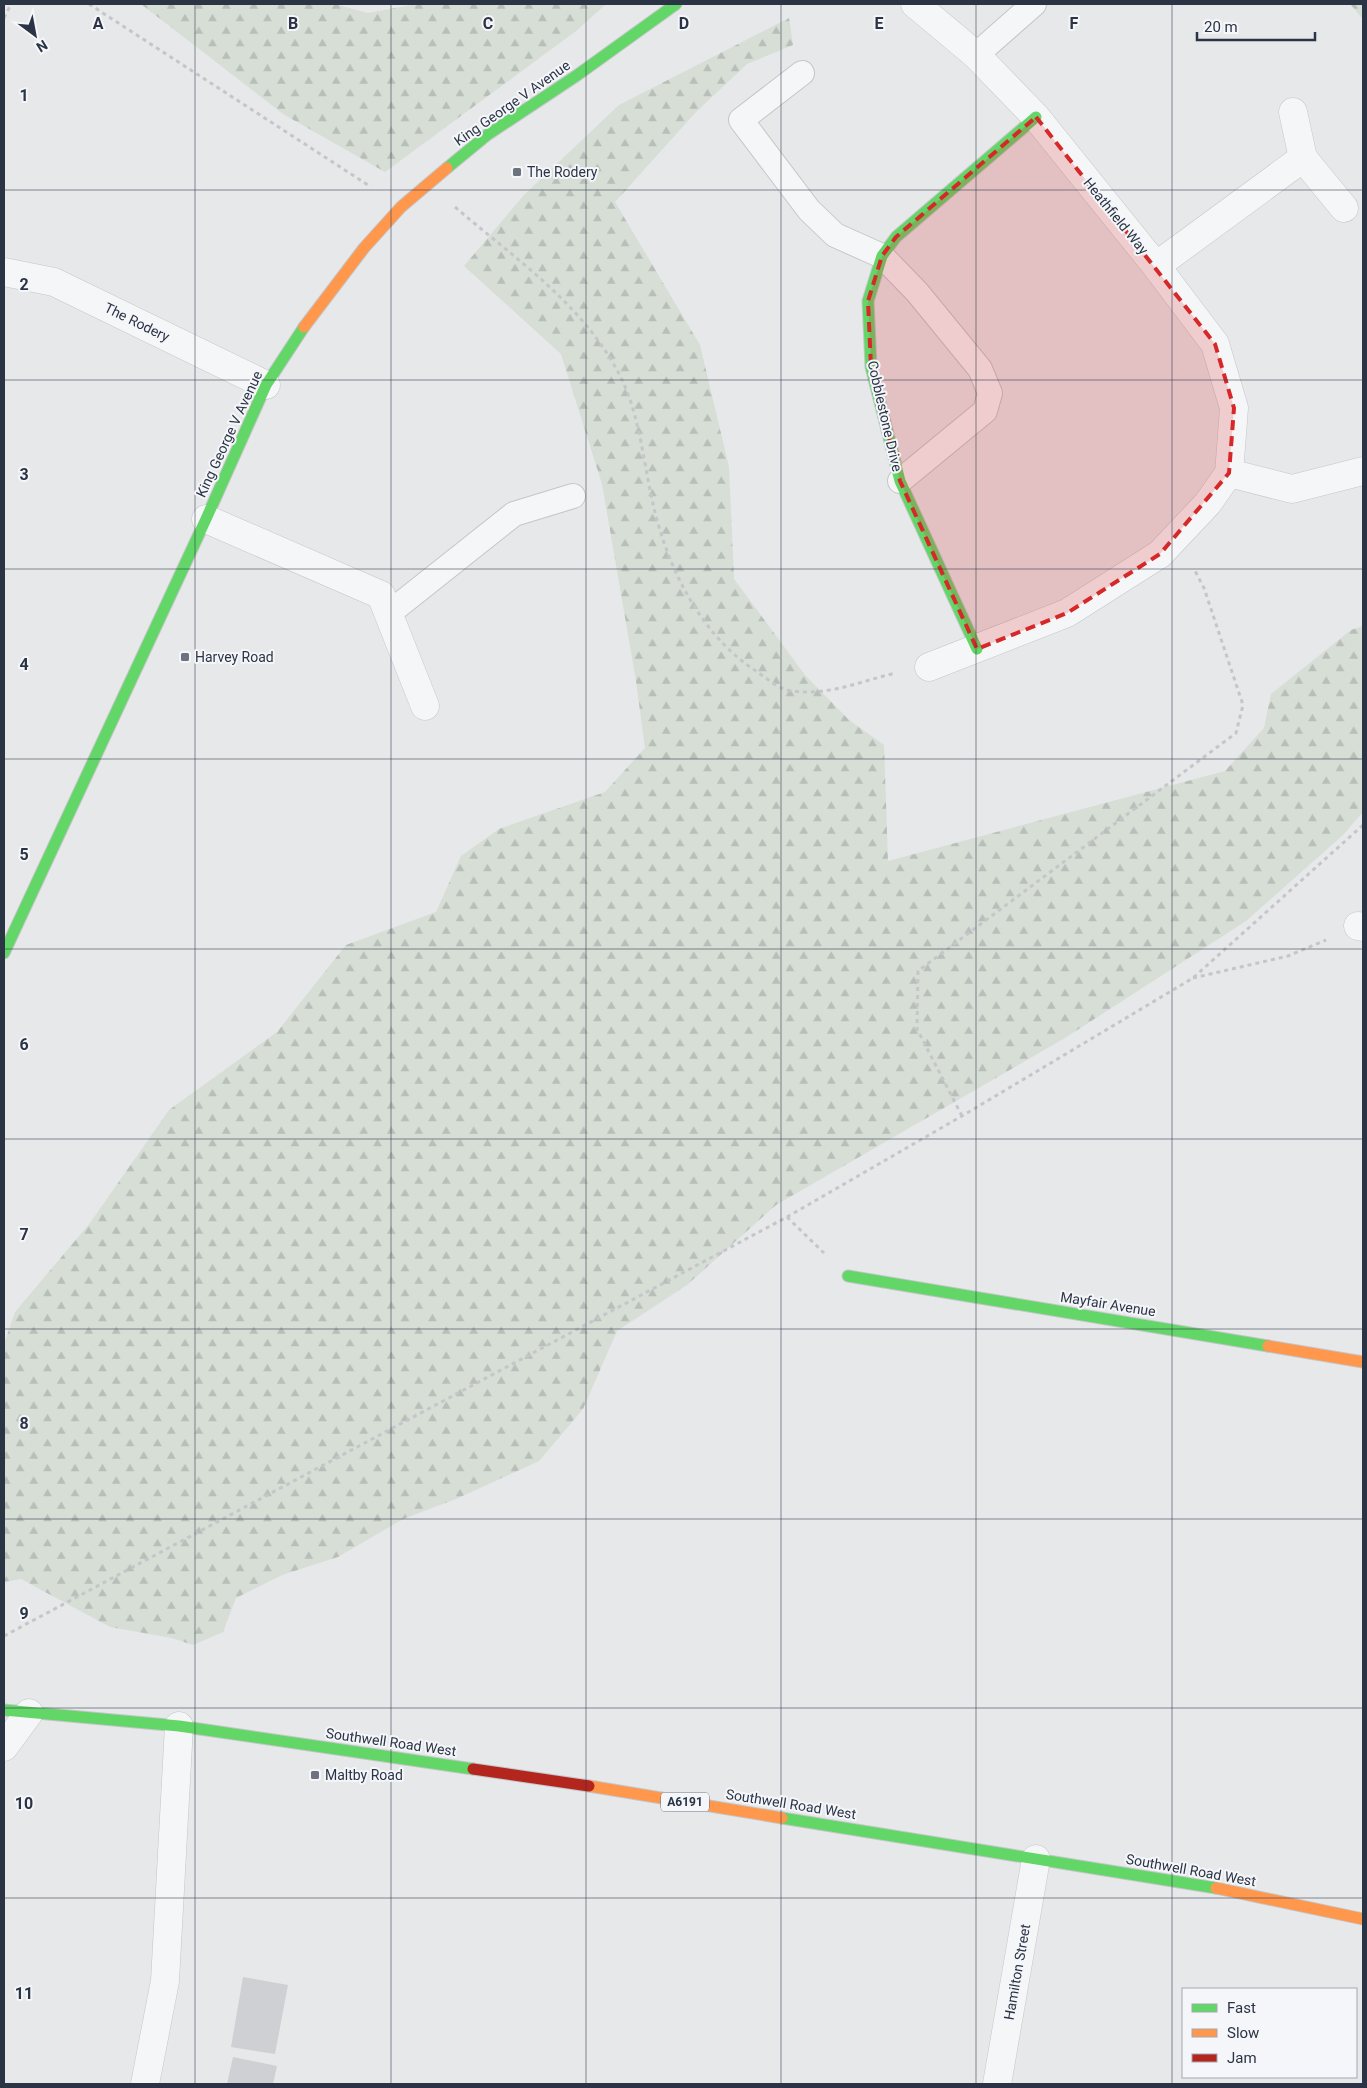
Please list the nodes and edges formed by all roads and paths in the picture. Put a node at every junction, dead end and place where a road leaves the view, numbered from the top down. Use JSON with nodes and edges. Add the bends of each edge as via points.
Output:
{"nodes":[{"id":1,"x":10,"y":4,"type":"edge"},
{"id":2,"x":89,"y":4,"type":"edge"},
{"id":3,"x":676,"y":4,"type":"edge"},
{"id":4,"x":914,"y":4,"type":"edge"},
{"id":5,"x":1034,"y":4,"type":"edge"},
{"id":6,"x":4,"y":18,"type":"edge"},
{"id":7,"x":976,"y":55,"type":"junction"},
{"id":8,"x":802,"y":73,"type":"dead end"},
{"id":9,"x":1294,"y":112,"type":"dead end"},
{"id":10,"x":1036,"y":117,"type":"junction"},
{"id":11,"x":1303,"y":158,"type":"junction"},
{"id":12,"x":429,"y":184,"type":"junction"},
{"id":13,"x":401,"y":207,"type":"junction"},
{"id":14,"x":1344,"y":208,"type":"dead end"},
{"id":15,"x":882,"y":256,"type":"junction"},
{"id":16,"x":1156,"y":266,"type":"junction"},
{"id":17,"x":4,"y":272,"type":"edge"},
{"id":18,"x":266,"y":384,"type":"junction"},
{"id":19,"x":1363,"y":471,"type":"edge"},
{"id":20,"x":1229,"y":473,"type":"junction"},
{"id":21,"x":900,"y":481,"type":"junction"},
{"id":22,"x":573,"y":496,"type":"dead end"},
{"id":23,"x":206,"y":519,"type":"junction"},
{"id":24,"x":1177,"y":538,"type":"junction"},
{"id":25,"x":388,"y":614,"type":"junction"},
{"id":26,"x":977,"y":649,"type":"junction"},
{"id":27,"x":928,"y":667,"type":"joint"},
{"id":28,"x":425,"y":706,"type":"dead end"},
{"id":29,"x":1363,"y":825,"type":"edge"},
{"id":30,"x":1361,"y":927,"type":"edge"},
{"id":31,"x":4,"y":953,"type":"edge"},
{"id":32,"x":1193,"y":978,"type":"junction"},
{"id":33,"x":962,"y":1116,"type":"junction"},
{"id":34,"x":787,"y":1217,"type":"junction"},
{"id":35,"x":848,"y":1276,"type":"joint"},
{"id":36,"x":1363,"y":1362,"type":"edge"},
{"id":37,"x":4,"y":1636,"type":"edge"},
{"id":38,"x":16,"y":1712,"type":"edge"},
{"id":39,"x":179,"y":1726,"type":"junction"},
{"id":40,"x":4,"y":1747,"type":"edge"},
{"id":41,"x":1036,"y":1859,"type":"junction"},
{"id":42,"x":1363,"y":1919,"type":"edge"},
{"id":43,"x":145,"y":2084,"type":"edge"},
{"id":44,"x":997,"y":2084,"type":"edge"}],
"edges":[{"from":1,"to":6,"type":"path"},
{"from":2,"to":13,"type":"path"},
{"from":3,"to":12,"type":"street","name":"King George V Avenue","via":[[488,135]]},
{"from":4,"to":7,"type":"street","name":"Heathfield Way"},
{"from":5,"to":7,"type":"lane"},
{"from":7,"to":10,"type":"street","name":"Heathfield Way"},
{"from":8,"to":15,"type":"lane","via":[[741,120],[808,210],[835,235]]},
{"from":9,"to":11,"type":"street"},
{"from":10,"to":15,"type":"street","name":"Cobblestone Drive","via":[[896,237]]},
{"from":10,"to":16,"type":"street","name":"Heathfield Way"},
{"from":11,"to":14,"type":"street"},
{"from":11,"to":16,"type":"street"},
{"from":12,"to":13,"type":"street","name":"King George V Avenue"},
{"from":12,"to":27,"type":"path","via":[[550,286],[587,325],[618,371],[634,416],[665,549],[696,608],[718,638],[746,664],[790,691],[837,690]]},
{"from":13,"to":18,"type":"street","name":"King George V Avenue","via":[[364,248],[314,313]]},
{"from":15,"to":21,"type":"street","name":"Cobblestone Drive","via":[[868,301],[870,367]]},
{"from":15,"to":21,"type":"lane","via":[[917,292],[980,369],[990,393],[984,411]]},
{"from":16,"to":20,"type":"street","name":"Heathfield Way","via":[[1215,344],[1234,408]]},
{"from":17,"to":18,"type":"street","name":"The Rodery","via":[[54,282]]},
{"from":18,"to":23,"type":"street","name":"King George V Avenue"},
{"from":19,"to":20,"type":"street","via":[[1292,489]]},
{"from":20,"to":24,"type":"street"},
{"from":21,"to":26,"type":"street","name":"Cobblestone Drive"},
{"from":22,"to":25,"type":"lane","via":[[514,514]]},
{"from":23,"to":25,"type":"street","via":[[381,595]]},
{"from":23,"to":31,"type":"street","name":"King George V Avenue"},
{"from":24,"to":26,"type":"street","via":[[1160,554],[1067,613]]},
{"from":24,"to":33,"type":"path","via":[[1204,588],[1243,705],[1236,733],[918,972],[917,1029]]},
{"from":25,"to":28,"type":"street"},
{"from":26,"to":27,"type":"street"},
{"from":29,"to":32,"type":"path"},
{"from":30,"to":32,"type":"path","via":[[1288,956]]},
{"from":32,"to":33,"type":"path"},
{"from":33,"to":34,"type":"path"},
{"from":34,"to":35,"type":"path"},
{"from":34,"to":37,"type":"path"},
{"from":35,"to":36,"type":"street","name":"Mayfair Avenue"},
{"from":38,"to":39,"type":"street","name":"Southwell Road West","number":"A6191"},
{"from":38,"to":40,"type":"street"},
{"from":39,"to":41,"type":"street","name":"Southwell Road West","number":"A6191","via":[[544,1779]]},
{"from":39,"to":43,"type":"street","via":[[165,1981]]},
{"from":41,"to":42,"type":"street","name":"Southwell Road West","number":"A6191","via":[[1240,1892]]},
{"from":41,"to":44,"type":"street","name":"Hamilton Street"}]}
